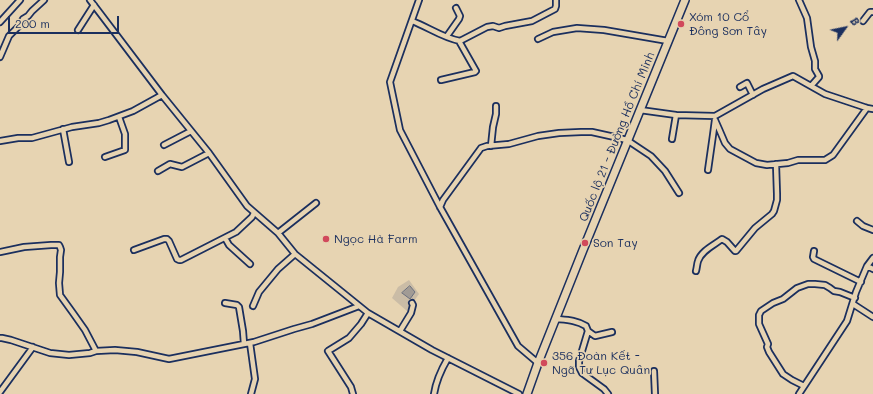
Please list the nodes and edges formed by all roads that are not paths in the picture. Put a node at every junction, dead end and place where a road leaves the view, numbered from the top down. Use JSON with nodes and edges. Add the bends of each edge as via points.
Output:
{"nodes":[{"id":1,"x":20,"y":0,"type":"edge"},
{"id":2,"x":44,"y":0,"type":"edge"},
{"id":3,"x":90,"y":0,"type":"edge"},
{"id":4,"x":419,"y":0,"type":"edge"},
{"id":5,"x":556,"y":0,"type":"edge"},
{"id":6,"x":685,"y":0,"type":"edge"},
{"id":7,"x":799,"y":0,"type":"edge"},
{"id":8,"x":94,"y":5,"type":"junction"},
{"id":9,"x":456,"y":8,"type":"dead end"},
{"id":10,"x":873,"y":12,"type":"edge"},
{"id":11,"x":412,"y":21,"type":"junction"},
{"id":12,"x":863,"y":21,"type":"dead end"},
{"id":13,"x":0,"y":22,"type":"edge"},
{"id":14,"x":78,"y":30,"type":"dead end"},
{"id":15,"x":447,"y":36,"type":"junction"},
{"id":16,"x":538,"y":39,"type":"dead end"},
{"id":17,"x":459,"y":41,"type":"junction"},
{"id":18,"x":668,"y":41,"type":"junction"},
{"id":19,"x":0,"y":56,"type":"edge"},
{"id":20,"x":441,"y":80,"type":"dead end"},
{"id":21,"x":811,"y":86,"type":"junction"},
{"id":22,"x":740,"y":87,"type":"dead end"},
{"id":23,"x":162,"y":95,"type":"junction"},
{"id":24,"x":753,"y":95,"type":"junction"},
{"id":25,"x":496,"y":106,"type":"dead end"},
{"id":26,"x":867,"y":108,"type":"junction"},
{"id":27,"x":873,"y":109,"type":"edge"},
{"id":28,"x":640,"y":110,"type":"junction"},
{"id":29,"x":676,"y":115,"type":"junction"},
{"id":30,"x":119,"y":117,"type":"junction"},
{"id":31,"x":715,"y":118,"type":"junction"},
{"id":32,"x":63,"y":129,"type":"junction"},
{"id":33,"x":190,"y":131,"type":"junction"},
{"id":34,"x":672,"y":139,"type":"dead end"},
{"id":35,"x":628,"y":140,"type":"junction"},
{"id":36,"x":0,"y":141,"type":"edge"},
{"id":37,"x":164,"y":145,"type":"dead end"},
{"id":38,"x":491,"y":146,"type":"junction"},
{"id":39,"x":209,"y":153,"type":"junction"},
{"id":40,"x":105,"y":157,"type":"dead end"},
{"id":41,"x":69,"y":162,"type":"dead end"},
{"id":42,"x":776,"y":164,"type":"junction"},
{"id":43,"x":708,"y":170,"type":"dead end"},
{"id":44,"x":158,"y":171,"type":"dead end"},
{"id":45,"x":679,"y":193,"type":"dead end"},
{"id":46,"x":316,"y":203,"type":"dead end"},
{"id":47,"x":440,"y":207,"type":"junction"},
{"id":48,"x":254,"y":213,"type":"junction"},
{"id":49,"x":857,"y":221,"type":"dead end"},
{"id":50,"x":873,"y":230,"type":"edge"},
{"id":51,"x":278,"y":233,"type":"junction"},
{"id":52,"x":225,"y":238,"type":"junction"},
{"id":53,"x":134,"y":250,"type":"dead end"},
{"id":54,"x":814,"y":251,"type":"dead end"},
{"id":55,"x":0,"y":252,"type":"edge"},
{"id":56,"x":295,"y":254,"type":"junction"},
{"id":57,"x":873,"y":258,"type":"edge"},
{"id":58,"x":250,"y":264,"type":"dead end"},
{"id":59,"x":867,"y":266,"type":"junction"},
{"id":60,"x":873,"y":269,"type":"edge"},
{"id":61,"x":696,"y":271,"type":"dead end"},
{"id":62,"x":861,"y":282,"type":"junction"},
{"id":63,"x":854,"y":298,"type":"junction"},
{"id":64,"x":412,"y":303,"type":"dead end"},
{"id":65,"x":225,"y":304,"type":"dead end"},
{"id":66,"x":853,"y":304,"type":"junction"},
{"id":67,"x":253,"y":306,"type":"dead end"},
{"id":68,"x":359,"y":306,"type":"junction"},
{"id":69,"x":368,"y":313,"type":"junction"},
{"id":70,"x":873,"y":317,"type":"edge"},
{"id":71,"x":556,"y":319,"type":"junction"},
{"id":72,"x":588,"y":331,"type":"junction"},
{"id":73,"x":400,"y":332,"type":"junction"},
{"id":74,"x":612,"y":332,"type":"dead end"},
{"id":75,"x":0,"y":338,"type":"edge"},
{"id":76,"x":250,"y":343,"type":"junction"},
{"id":77,"x":244,"y":344,"type":"junction"},
{"id":78,"x":33,"y":347,"type":"junction"},
{"id":79,"x":96,"y":351,"type":"junction"},
{"id":80,"x":448,"y":358,"type":"junction"},
{"id":81,"x":538,"y":363,"type":"junction"},
{"id":82,"x":654,"y":371,"type":"dead end"},
{"id":83,"x":804,"y":386,"type":"junction"},
{"id":84,"x":0,"y":392,"type":"edge"},
{"id":85,"x":252,"y":394,"type":"edge"},
{"id":86,"x":353,"y":394,"type":"edge"},
{"id":87,"x":434,"y":394,"type":"edge"},
{"id":88,"x":519,"y":394,"type":"edge"},
{"id":89,"x":527,"y":394,"type":"edge"},
{"id":90,"x":608,"y":394,"type":"edge"},
{"id":91,"x":655,"y":394,"type":"edge"},
{"id":92,"x":799,"y":394,"type":"edge"}],
"edges":[{"from":1,"to":13,"type":"street"},
{"from":2,"to":19,"type":"street","via":[[9,36]]},
{"from":3,"to":8,"type":"street"},
{"from":4,"to":11,"type":"street"},
{"from":5,"to":17,"type":"street","via":[[555,9],[532,21],[499,28],[487,27]]},
{"from":6,"to":18,"type":"highway","name":"Quốc lộ 21 - Đường Hồ Chí Minh"},
{"from":7,"to":21,"type":"street","via":[[807,18],[815,69],[819,76]]},
{"from":8,"to":14,"type":"street"},
{"from":8,"to":23,"type":"street"},
{"from":9,"to":15,"type":"street","via":[[460,16]]},
{"from":10,"to":12,"type":"street","via":[[870,12]]},
{"from":11,"to":15,"type":"street"},
{"from":11,"to":47,"type":"street","via":[[390,82],[400,130]]},
{"from":15,"to":17,"type":"street"},
{"from":16,"to":18,"type":"street","via":[[553,32],[577,28]]},
{"from":17,"to":20,"type":"street","via":[[476,71]]},
{"from":18,"to":28,"type":"highway","name":"Quốc lộ 21 - Đường Hồ Chí Minh"},
{"from":21,"to":24,"type":"street","via":[[793,76]]},
{"from":21,"to":26,"type":"street","via":[[825,94]]},
{"from":22,"to":24,"type":"street","via":[[748,83]]},
{"from":23,"to":30,"type":"street"},
{"from":23,"to":33,"type":"street"},
{"from":24,"to":31,"type":"street"},
{"from":25,"to":38,"type":"street"},
{"from":26,"to":27,"type":"street"},
{"from":26,"to":42,"type":"street","via":[[833,155],[825,160],[798,160]]},
{"from":28,"to":29,"type":"street"},
{"from":28,"to":35,"type":"highway","name":"Quốc lộ 21 - Đường Hồ Chí Minh"},
{"from":29,"to":31,"type":"street"},
{"from":29,"to":34,"type":"street"},
{"from":30,"to":32,"type":"street"},
{"from":30,"to":40,"type":"street","via":[[125,134],[125,150]]},
{"from":31,"to":42,"type":"street","via":[[724,143],[730,149],[762,165]]},
{"from":31,"to":43,"type":"street"},
{"from":32,"to":36,"type":"street","via":[[32,138]]},
{"from":32,"to":41,"type":"street"},
{"from":33,"to":37,"type":"street"},
{"from":33,"to":39,"type":"street"},
{"from":35,"to":38,"type":"street","via":[[581,132],[538,136]]},
{"from":35,"to":45,"type":"street","via":[[658,162]]},
{"from":35,"to":71,"type":"highway","name":"Quốc lộ 21 - Đường Hồ Chí Minh"},
{"from":38,"to":47,"type":"street","via":[[481,148]]},
{"from":39,"to":44,"type":"street","via":[[182,167],[170,164]]},
{"from":39,"to":48,"type":"street","via":[[246,206]]},
{"from":42,"to":61,"type":"street","via":[[777,200],[772,214],[755,228],[736,252],[722,239],[701,256]]},
{"from":46,"to":51,"type":"street"},
{"from":47,"to":81,"type":"street","via":[[518,346]]},
{"from":48,"to":51,"type":"street"},
{"from":48,"to":52,"type":"street","via":[[236,232]]},
{"from":49,"to":50,"type":"street"},
{"from":51,"to":56,"type":"street"},
{"from":52,"to":53,"type":"street","via":[[181,260],[177,259],[167,239]]},
{"from":52,"to":58,"type":"street"},
{"from":54,"to":62,"type":"street","via":[[814,259]]},
{"from":55,"to":79,"type":"street","via":[[24,247],[60,247],[60,295],[85,330]]},
{"from":56,"to":67,"type":"street","via":[[278,269],[259,292]]},
{"from":56,"to":68,"type":"street"},
{"from":57,"to":59,"type":"street"},
{"from":59,"to":60,"type":"street"},
{"from":59,"to":62,"type":"street"},
{"from":62,"to":63,"type":"street"},
{"from":63,"to":66,"type":"street"},
{"from":63,"to":83,"type":"street","via":[[825,285],[808,284],[797,288],[762,311],[760,324],[768,344],[768,352],[783,374]]},
{"from":64,"to":73,"type":"street","via":[[411,313]]},
{"from":65,"to":77,"type":"street","via":[[239,307]]},
{"from":66,"to":70,"type":"street"},
{"from":66,"to":83,"type":"street","via":[[847,321]]},
{"from":68,"to":69,"type":"street"},
{"from":68,"to":76,"type":"street"},
{"from":69,"to":73,"type":"street"},
{"from":69,"to":86,"type":"street","via":[[349,338],[328,351],[351,386]]},
{"from":71,"to":72,"type":"street","via":[[573,320],[586,326]]},
{"from":71,"to":81,"type":"highway","name":"Quốc lộ 21 - Đường Hồ Chí Minh"},
{"from":72,"to":74,"type":"street","via":[[595,336]]},
{"from":72,"to":90,"type":"street","via":[[579,367],[582,373]]},
{"from":73,"to":80,"type":"street"},
{"from":75,"to":78,"type":"street"},
{"from":76,"to":77,"type":"street"},
{"from":76,"to":85,"type":"street","via":[[255,379]]},
{"from":77,"to":79,"type":"street","via":[[169,359],[137,352]]},
{"from":78,"to":79,"type":"street","via":[[50,353],[69,355]]},
{"from":78,"to":84,"type":"street"},
{"from":80,"to":87,"type":"street","via":[[437,380]]},
{"from":80,"to":88,"type":"street"},
{"from":81,"to":89,"type":"highway","name":"Quốc lộ 21 - Đường Hồ Chí Minh"},
{"from":82,"to":91,"type":"street"},
{"from":83,"to":92,"type":"street"}]}
